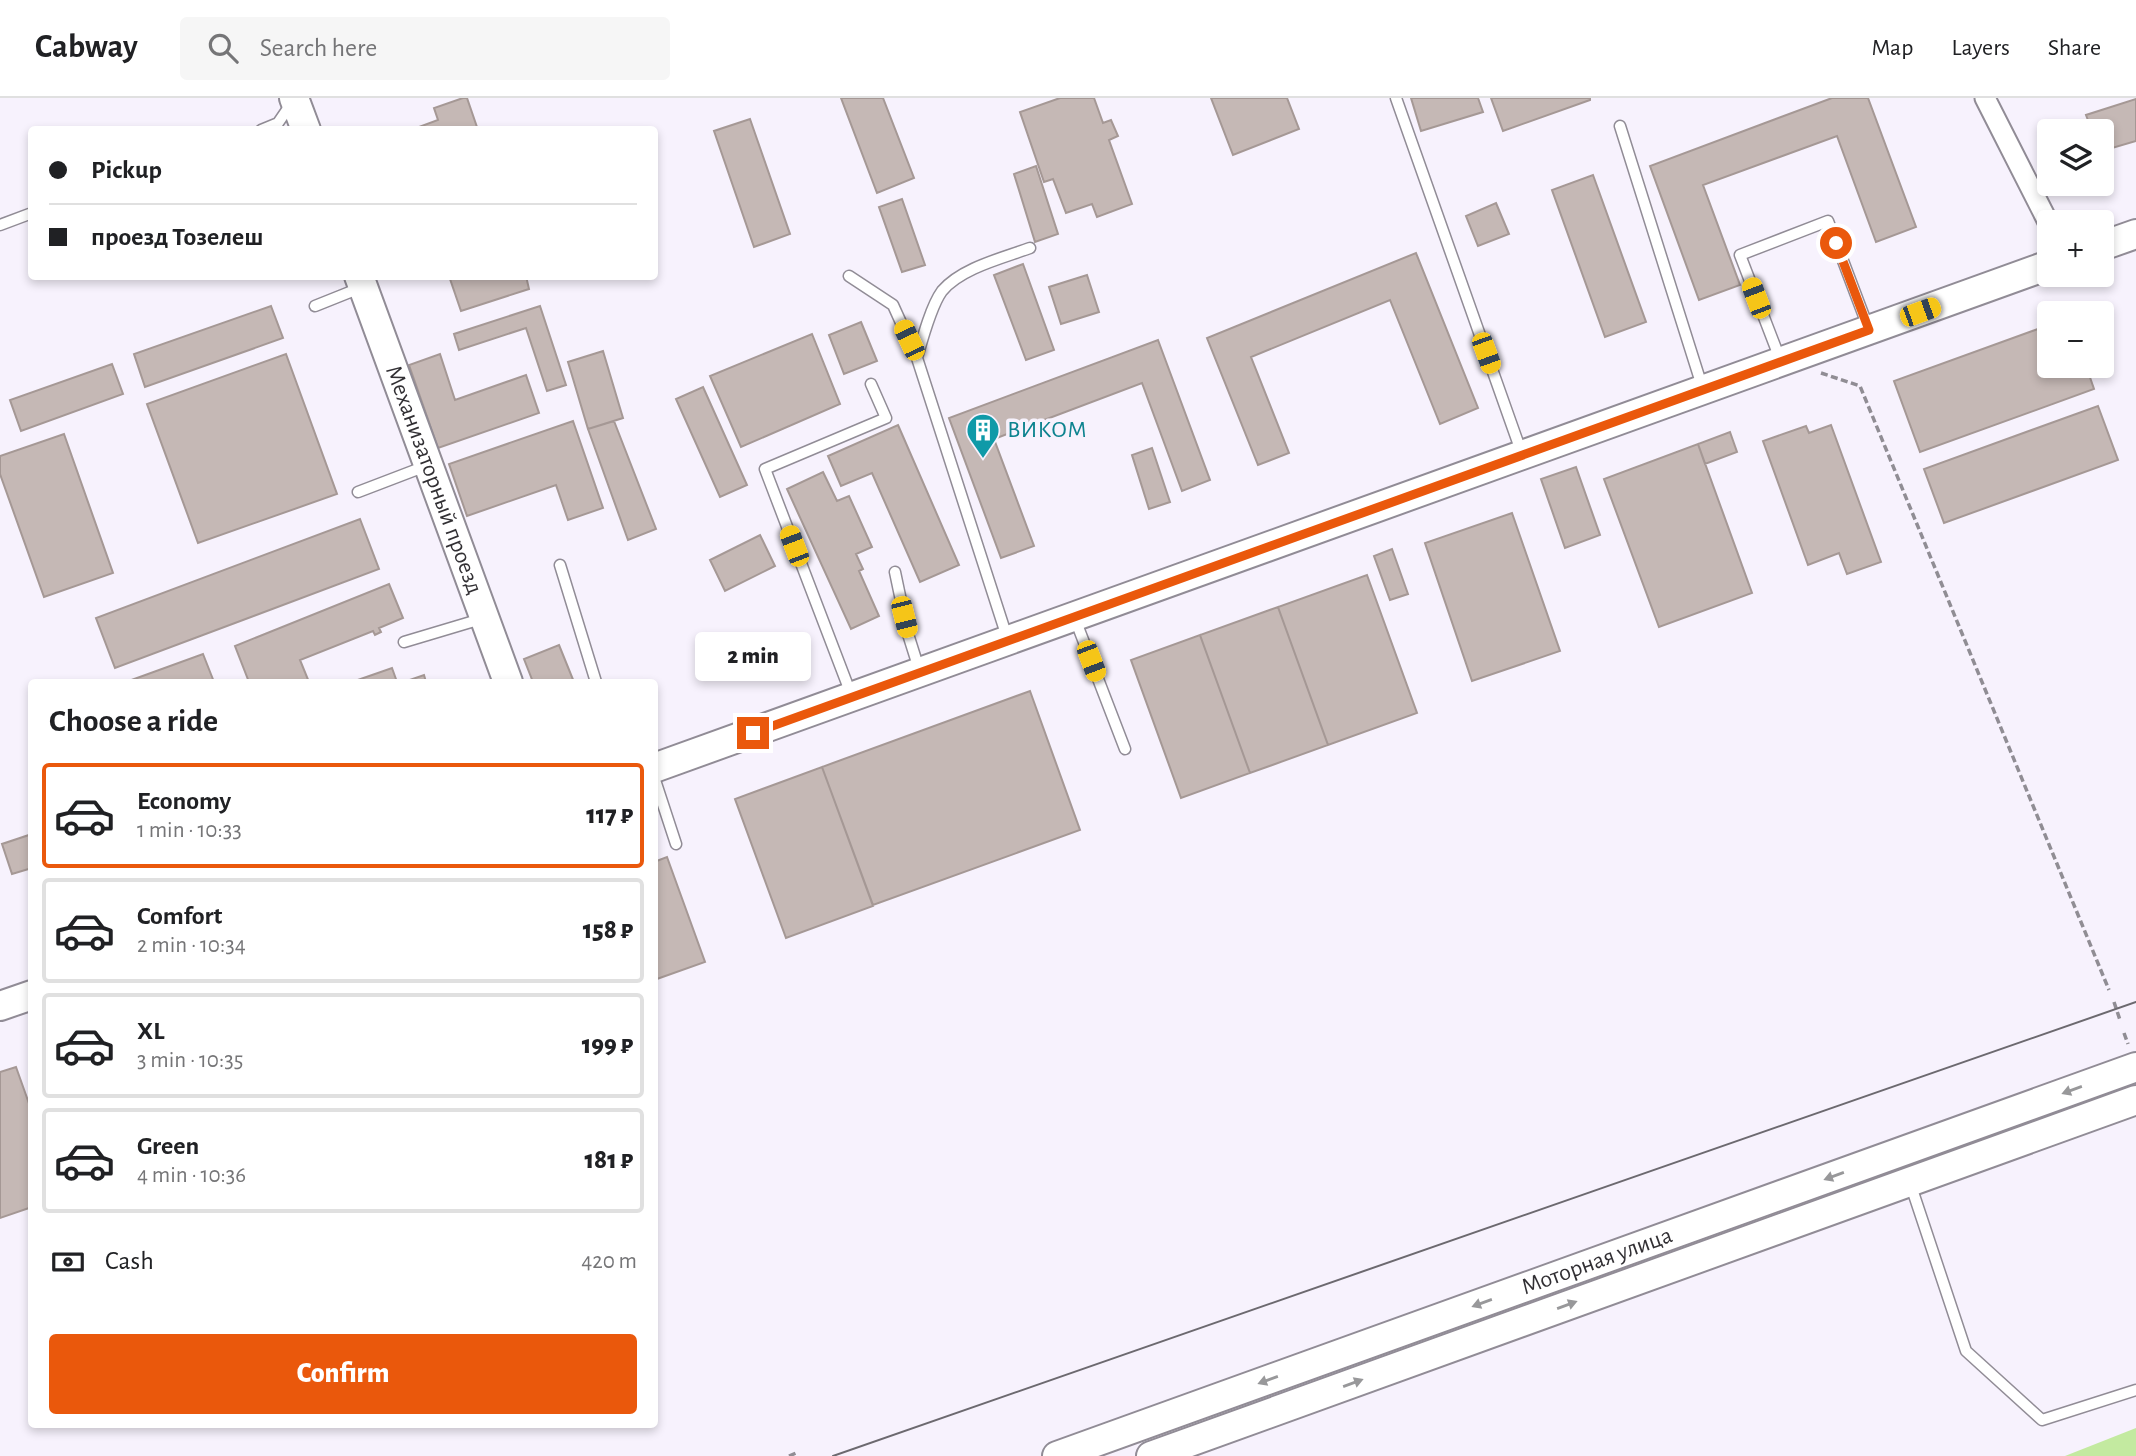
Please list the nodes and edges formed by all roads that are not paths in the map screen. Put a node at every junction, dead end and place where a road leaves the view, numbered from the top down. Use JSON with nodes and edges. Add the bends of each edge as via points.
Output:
{"nodes":[{"id":1,"x":294,"y":98,"type":"edge"},
{"id":2,"x":1396,"y":98,"type":"edge"},
{"id":3,"x":1985,"y":98,"type":"edge"},
{"id":4,"x":271,"y":126,"type":"edge"},
{"id":5,"x":304,"y":126,"type":"edge"},
{"id":6,"x":1620,"y":126,"type":"dead end"},
{"id":7,"x":2042,"y":210,"type":"edge"},
{"id":8,"x":28,"y":214,"type":"edge"},
{"id":9,"x":0,"y":225,"type":"edge"},
{"id":10,"x":2136,"y":234,"type":"edge"},
{"id":11,"x":2114,"y":242,"type":"edge"},
{"id":12,"x":1030,"y":248,"type":"dead end"},
{"id":13,"x":2037,"y":269,"type":"edge"},
{"id":14,"x":849,"y":275,"type":"dead end"},
{"id":15,"x":361,"y":281,"type":"edge"},
{"id":16,"x":315,"y":306,"type":"dead end"},
{"id":17,"x":1869,"y":330,"type":"junction"},
{"id":18,"x":917,"y":358,"type":"junction"},
{"id":19,"x":1793,"y":358,"type":"junction"},
{"id":20,"x":871,"y":384,"type":"dead end"},
{"id":21,"x":1703,"y":390,"type":"junction"},
{"id":22,"x":1523,"y":455,"type":"junction"},
{"id":23,"x":428,"y":465,"type":"junction"},
{"id":24,"x":358,"y":492,"type":"dead end"},
{"id":25,"x":560,"y":565,"type":"dead end"},
{"id":26,"x":895,"y":572,"type":"dead end"},
{"id":27,"x":1074,"y":617,"type":"junction"},
{"id":28,"x":484,"y":618,"type":"junction"},
{"id":29,"x":1008,"y":641,"type":"junction"},
{"id":30,"x":404,"y":642,"type":"dead end"},
{"id":31,"x":920,"y":673,"type":"junction"},
{"id":32,"x":507,"y":679,"type":"edge"},
{"id":33,"x":595,"y":679,"type":"edge"},
{"id":34,"x":852,"y":698,"type":"junction"},
{"id":35,"x":1125,"y":749,"type":"dead end"},
{"id":36,"x":658,"y":767,"type":"edge"},
{"id":37,"x":658,"y":789,"type":"edge"},
{"id":38,"x":676,"y":844,"type":"dead end"},
{"id":39,"x":28,"y":996,"type":"edge"},
{"id":40,"x":0,"y":1006,"type":"edge"},
{"id":41,"x":2136,"y":1067,"type":"edge"},
{"id":42,"x":2136,"y":1100,"type":"edge"},
{"id":43,"x":1909,"y":1182,"type":"junction"},
{"id":44,"x":1447,"y":1315,"type":"junction"},
{"id":45,"x":1458,"y":1345,"type":"junction"},
{"id":46,"x":2136,"y":1390,"type":"edge"},
{"id":47,"x":1056,"y":1456,"type":"edge"},
{"id":48,"x":1151,"y":1456,"type":"edge"}],
"edges":[{"from":1,"to":4,"type":"lane","via":[[278,123]]},
{"from":1,"to":5,"type":"main road"},
{"from":2,"to":22,"type":"lane"},
{"from":3,"to":7,"type":"street"},
{"from":6,"to":21,"type":"lane"},
{"from":8,"to":9,"type":"lane"},
{"from":10,"to":11,"type":"main road"},
{"from":12,"to":18,"type":"lane","via":[[969,271],[943,291]]},
{"from":13,"to":17,"type":"main road"},
{"from":14,"to":18,"type":"lane","via":[[893,305]]},
{"from":15,"to":16,"type":"lane"},
{"from":15,"to":23,"type":"main road","name":"Механизаторный проезд"},
{"from":17,"to":19,"type":"main road"},
{"from":17,"to":19,"type":"lane","via":[[1828,222],[1740,255]]},
{"from":18,"to":29,"type":"lane"},
{"from":19,"to":21,"type":"main road"},
{"from":20,"to":34,"type":"lane","via":[[886,418],[765,469]]},
{"from":21,"to":22,"type":"main road"},
{"from":22,"to":27,"type":"main road"},
{"from":23,"to":24,"type":"lane"},
{"from":23,"to":28,"type":"main road","name":"Механизаторный проезд"},
{"from":25,"to":33,"type":"lane"},
{"from":26,"to":31,"type":"lane"},
{"from":27,"to":29,"type":"main road"},
{"from":27,"to":35,"type":"lane"},
{"from":28,"to":30,"type":"lane"},
{"from":28,"to":32,"type":"main road","name":"Механизаторный проезд"},
{"from":29,"to":31,"type":"main road"},
{"from":31,"to":34,"type":"main road"},
{"from":34,"to":36,"type":"main road"},
{"from":37,"to":38,"type":"lane"},
{"from":39,"to":40,"type":"main road"},
{"from":41,"to":44,"type":"main road","name":"Моторная улица","one_way":true},
{"from":42,"to":43,"type":"main road","name":"Моторная улица"},
{"from":45,"to":43,"type":"main road","name":"Моторная улица","one_way":true},
{"from":43,"to":46,"type":"lane","via":[[1966,1351],[2042,1420]]},
{"from":44,"to":45,"type":"main road"},
{"from":44,"to":47,"type":"main road","name":"Моторная улица","one_way":true},
{"from":48,"to":45,"type":"main road","name":"Моторная улица","one_way":true}]}
